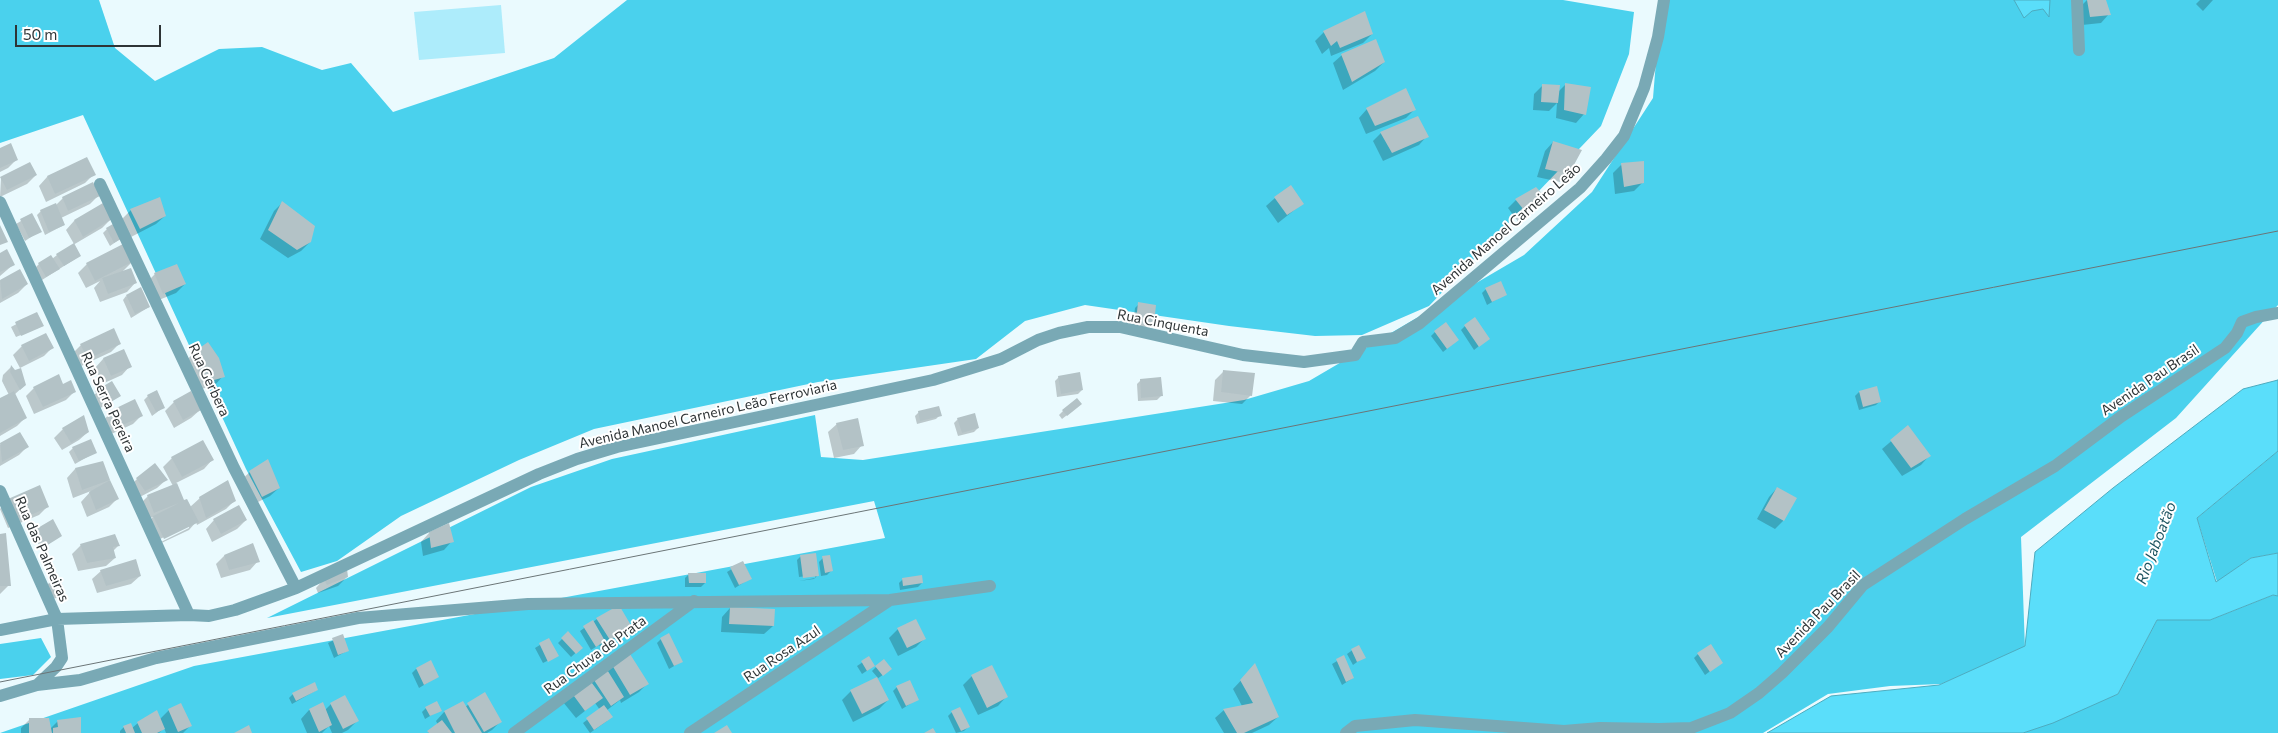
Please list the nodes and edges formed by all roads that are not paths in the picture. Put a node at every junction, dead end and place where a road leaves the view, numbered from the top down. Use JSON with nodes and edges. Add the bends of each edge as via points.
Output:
{"nodes":[{"id":1,"x":1664,"y":0,"type":"edge"},
{"id":2,"x":2077,"y":0,"type":"edge"},
{"id":3,"x":2080,"y":50,"type":"dead end"},
{"id":4,"x":100,"y":184,"type":"dead end"},
{"id":5,"x":0,"y":202,"type":"edge"},
{"id":6,"x":2278,"y":313,"type":"edge"},
{"id":7,"x":1001,"y":359,"type":"joint"},
{"id":8,"x":1325,"y":360,"type":"joint"},
{"id":9,"x":0,"y":491,"type":"edge"},
{"id":10,"x":990,"y":586,"type":"dead end"},
{"id":11,"x":296,"y":588,"type":"junction"},
{"id":12,"x":890,"y":600,"type":"junction"},
{"id":13,"x":694,"y":601,"type":"junction"},
{"id":14,"x":189,"y":615,"type":"junction"},
{"id":15,"x":57,"y":619,"type":"junction"},
{"id":16,"x":0,"y":630,"type":"edge"},
{"id":17,"x":37,"y":685,"type":"junction"},
{"id":18,"x":0,"y":696,"type":"edge"},
{"id":19,"x":514,"y":733,"type":"edge"},
{"id":20,"x":690,"y":733,"type":"edge"},
{"id":21,"x":1346,"y":733,"type":"edge"}],
"edges":[{"from":1,"to":8,"type":"street","name":"Avenida Manoel Carneiro Leão","via":[[1644,88],[1624,136],[1580,188],[1420,323],[1396,338],[1364,342],[1355,355]]},
{"from":2,"to":3,"type":"street"},
{"from":4,"to":11,"type":"street","name":"Rua Gerbera","via":[[234,468]]},
{"from":5,"to":14,"type":"street","name":"Rua Serra Pereira"},
{"from":6,"to":21,"type":"street","name":"Avenida Pau Brasil","via":[[2242,322],[2225,348],[2122,416],[2055,466],[1863,585],[1828,627],[1782,673],[1730,713],[1691,728],[1675,729],[1564,731],[1415,720],[1355,726]]},
{"from":7,"to":8,"type":"street","name":"Rua Cinquenta","via":[[1060,333],[1088,327],[1120,327],[1243,355],[1304,362]]},
{"from":7,"to":11,"type":"street","name":"Avenida Manoel Carneiro Leão Ferroviaria","via":[[933,380],[617,447],[577,459]]},
{"from":9,"to":15,"type":"street","name":"Rua das Palmeiras"},
{"from":10,"to":12,"type":"street"},
{"from":11,"to":14,"type":"street","name":"Avenida Manoel Carneiro Leão Ferroviaria","via":[[226,612],[208,616]]},
{"from":12,"to":13,"type":"street"},
{"from":12,"to":20,"type":"street","name":"Rua Rosa Azul"},
{"from":13,"to":17,"type":"street","via":[[528,604],[358,618],[156,658],[80,680]]},
{"from":13,"to":19,"type":"street","name":"Rua Chuva de Prata"},
{"from":14,"to":15,"type":"street","name":"Avenida Manoel Carneiro Leão Ferroviaria"},
{"from":15,"to":16,"type":"street","name":"Avenida Manoel Carneiro Leão Ferroviaria"},
{"from":15,"to":17,"type":"street","name":"Rua das Palmeiras","via":[[62,658]]},
{"from":17,"to":18,"type":"street"}]}
